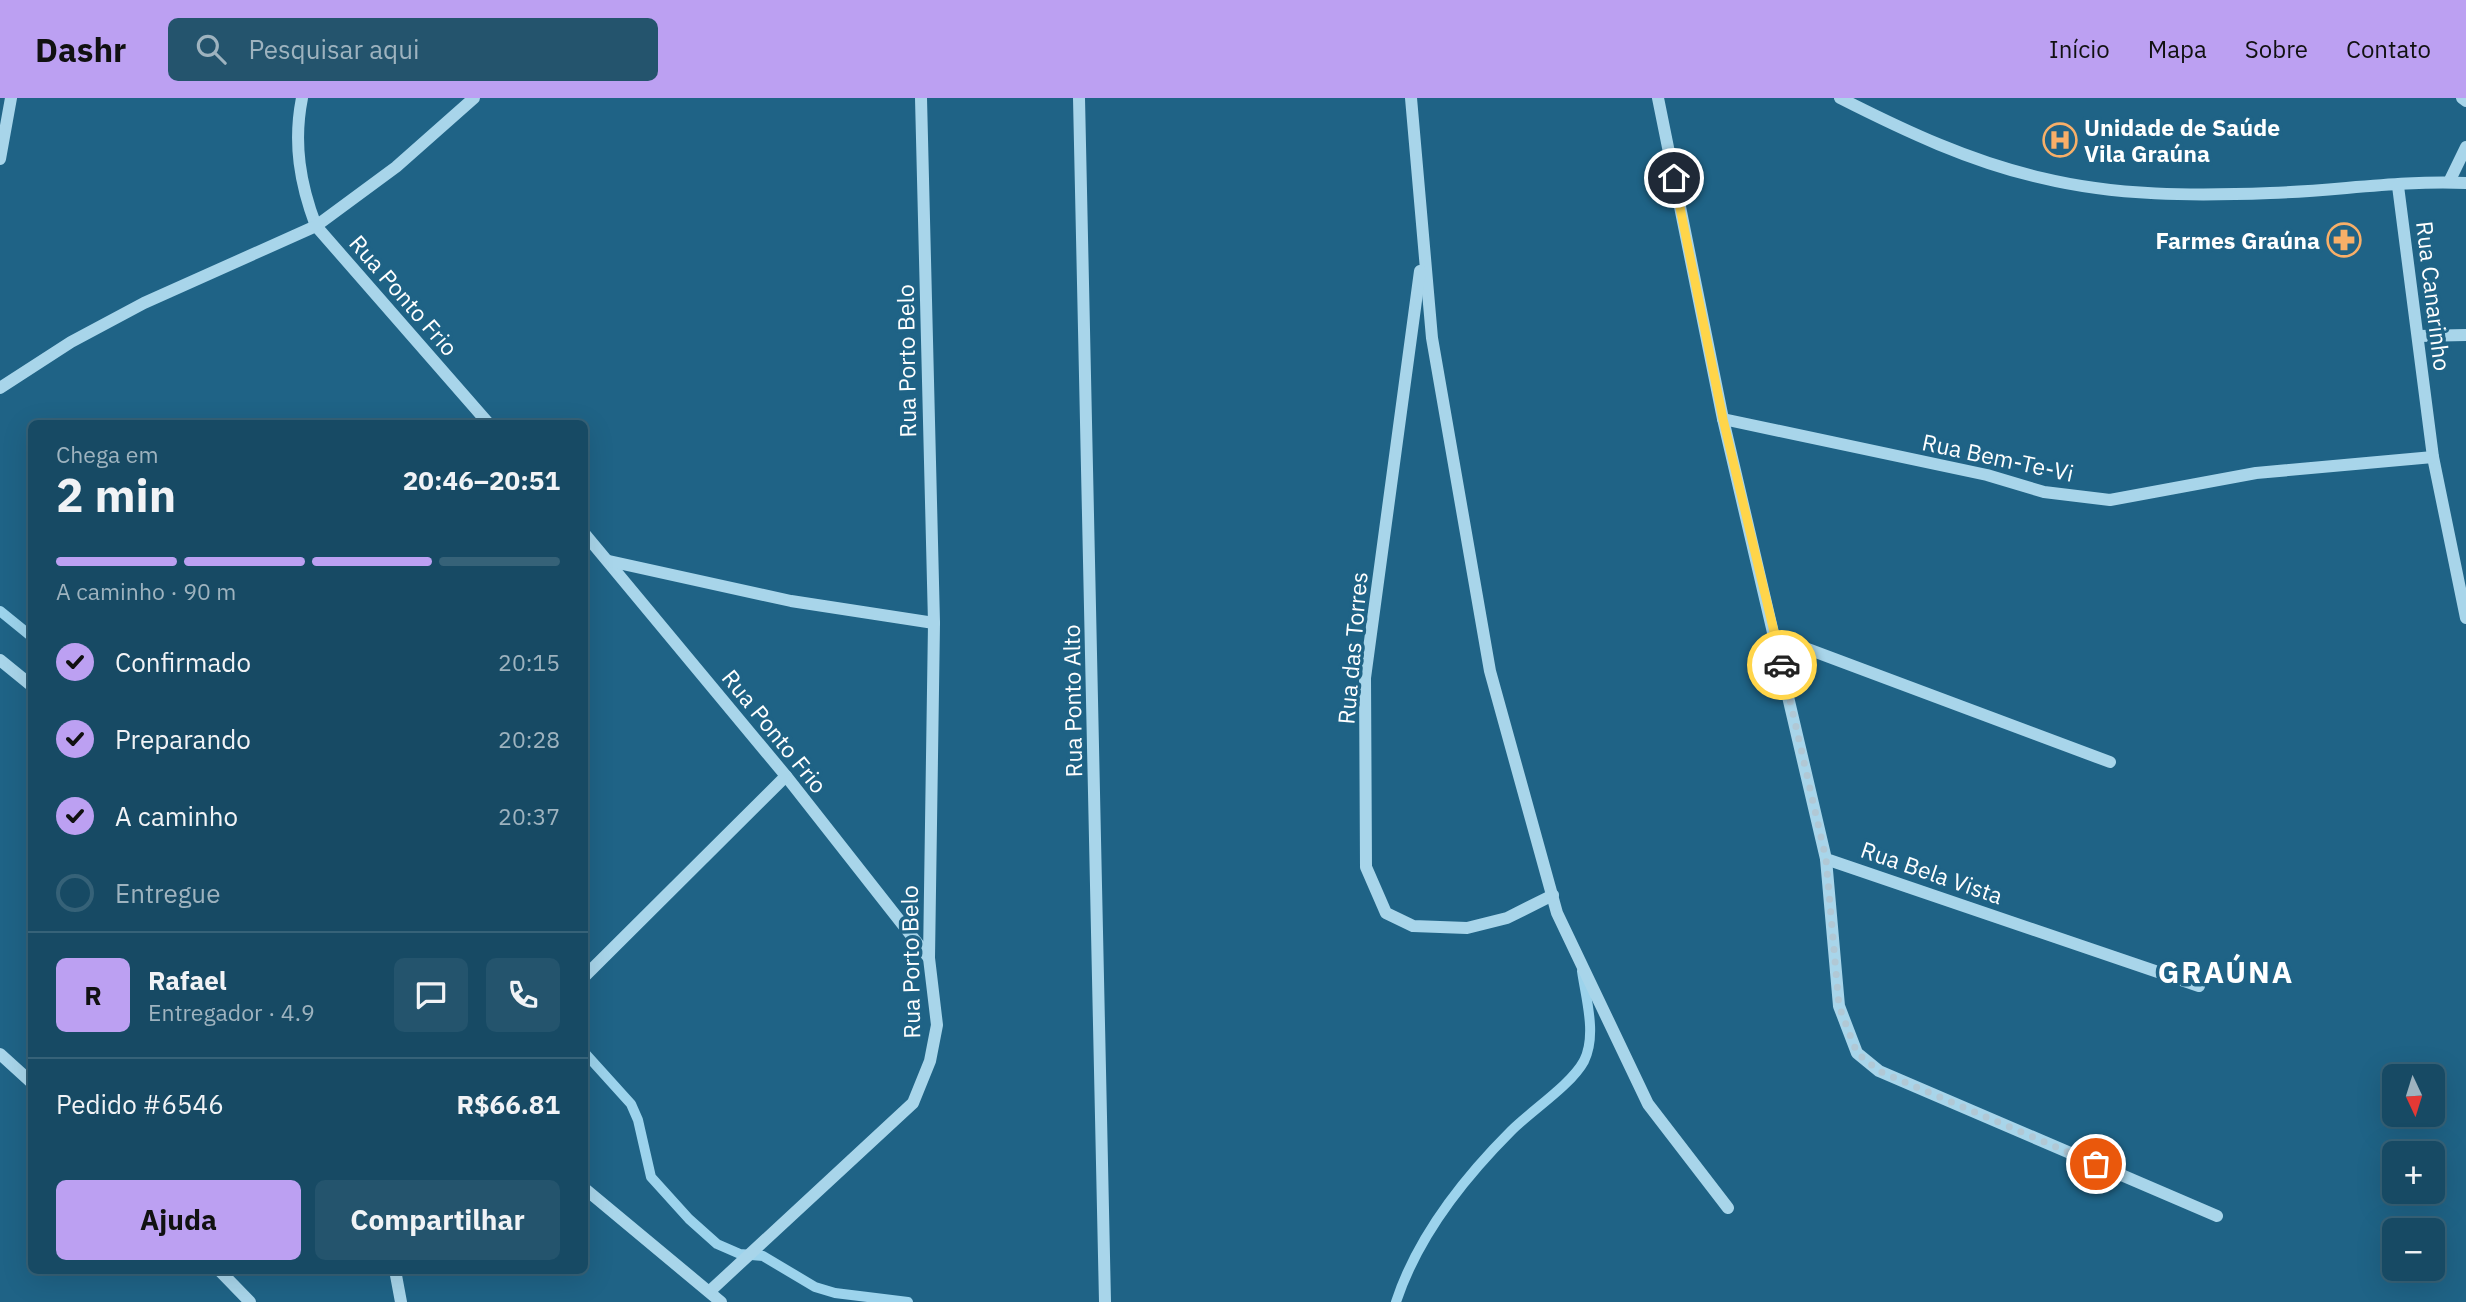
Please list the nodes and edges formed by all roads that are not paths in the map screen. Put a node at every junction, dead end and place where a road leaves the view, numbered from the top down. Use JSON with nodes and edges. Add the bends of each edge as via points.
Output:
{"nodes":[{"id":1,"x":11,"y":98,"type":"edge"},
{"id":2,"x":302,"y":98,"type":"edge"},
{"id":3,"x":474,"y":98,"type":"edge"},
{"id":4,"x":921,"y":98,"type":"edge"},
{"id":5,"x":1079,"y":98,"type":"edge"},
{"id":6,"x":1411,"y":98,"type":"edge"},
{"id":7,"x":1658,"y":98,"type":"edge"},
{"id":8,"x":1840,"y":98,"type":"edge"},
{"id":9,"x":2466,"y":147,"type":"edge"},
{"id":10,"x":0,"y":159,"type":"edge"},
{"id":11,"x":2449,"y":182,"type":"junction"},
{"id":12,"x":2466,"y":183,"type":"edge"},
{"id":13,"x":2398,"y":186,"type":"junction"},
{"id":14,"x":316,"y":226,"type":"junction"},
{"id":15,"x":1423,"y":251,"type":"junction"},
{"id":16,"x":2466,"y":335,"type":"edge"},
{"id":17,"x":2418,"y":336,"type":"junction"},
{"id":18,"x":0,"y":388,"type":"edge"},
{"id":19,"x":1723,"y":419,"type":"junction"},
{"id":20,"x":486,"y":420,"type":"edge"},
{"id":21,"x":2433,"y":457,"type":"junction"},
{"id":22,"x":588,"y":537,"type":"edge"},
{"id":23,"x":609,"y":561,"type":"junction"},
{"id":24,"x":2466,"y":618,"type":"edge"},
{"id":25,"x":934,"y":623,"type":"junction"},
{"id":26,"x":1776,"y":637,"type":"junction"},
{"id":27,"x":0,"y":660,"type":"edge"},
{"id":28,"x":28,"y":683,"type":"edge"},
{"id":29,"x":2110,"y":762,"type":"dead end"},
{"id":30,"x":786,"y":776,"type":"junction"},
{"id":31,"x":1826,"y":859,"type":"junction"},
{"id":32,"x":1553,"y":895,"type":"junction"},
{"id":33,"x":929,"y":958,"type":"junction"},
{"id":34,"x":588,"y":973,"type":"edge"},
{"id":35,"x":2199,"y":986,"type":"dead end"},
{"id":36,"x":0,"y":1054,"type":"edge"},
{"id":37,"x":28,"y":1079,"type":"edge"},
{"id":38,"x":588,"y":1191,"type":"edge"},
{"id":39,"x":1728,"y":1208,"type":"dead end"},
{"id":40,"x":2217,"y":1216,"type":"dead end"},
{"id":41,"x":223,"y":1274,"type":"edge"},
{"id":42,"x":396,"y":1274,"type":"edge"},
{"id":43,"x":710,"y":1291,"type":"junction"},
{"id":44,"x":250,"y":1302,"type":"edge"},
{"id":45,"x":401,"y":1302,"type":"edge"},
{"id":46,"x":721,"y":1302,"type":"edge"},
{"id":47,"x":1105,"y":1302,"type":"edge"}],
"edges":[{"from":1,"to":10,"type":"street"},
{"from":2,"to":14,"type":"street","via":[[297,149],[303,191]]},
{"from":3,"to":14,"type":"street","via":[[396,167]]},
{"from":4,"to":25,"type":"street","name":"Rua Porto Belo"},
{"from":5,"to":47,"type":"street","name":"Rua Ponto Alto"},
{"from":6,"to":15,"type":"street","name":"Rua das Torres"},
{"from":7,"to":19,"type":"street","name":"Rua Bela Vista"},
{"from":8,"to":13,"type":"street","via":[[1940,146],[2043,179],[2159,195]]},
{"from":9,"to":11,"type":"street"},
{"from":11,"to":12,"type":"street"},
{"from":11,"to":13,"type":"street"},
{"from":13,"to":17,"type":"street","name":"Rua Canarinho"},
{"from":14,"to":18,"type":"street","via":[[144,303],[71,342]]},
{"from":14,"to":20,"type":"street","name":"Rua Ponto Frio"},
{"from":15,"to":32,"type":"street","name":"Rua das Torres","via":[[1432,338],[1490,671]]},
{"from":15,"to":32,"type":"street","name":"Rua das Torres","via":[[1365,678],[1366,867],[1386,913],[1413,926],[1467,928],[1507,919]]},
{"from":16,"to":17,"type":"street"},
{"from":17,"to":21,"type":"street","name":"Rua Canarinho"},
{"from":19,"to":21,"type":"street","name":"Rua Bem-Te-Vi","via":[[1986,475],[2044,492],[2110,500],[2256,473]]},
{"from":19,"to":26,"type":"street","name":"Rua Bela Vista"},
{"from":21,"to":24,"type":"street","name":"Rua Canarinho"},
{"from":22,"to":23,"type":"street","name":"Rua Ponto Frio"},
{"from":23,"to":25,"type":"street","via":[[791,601]]},
{"from":23,"to":30,"type":"street","name":"Rua Ponto Frio"},
{"from":25,"to":33,"type":"street","name":"Rua Porto Belo"},
{"from":26,"to":29,"type":"street"},
{"from":26,"to":31,"type":"street","name":"Rua Bela Vista"},
{"from":27,"to":28,"type":"street"},
{"from":30,"to":33,"type":"street","name":"Rua Ponto Frio"},
{"from":30,"to":34,"type":"street"},
{"from":31,"to":35,"type":"street","name":"Rua Bela Vista"},
{"from":31,"to":40,"type":"street","via":[[1839,1006],[1857,1053],[1879,1071]]},
{"from":32,"to":39,"type":"street","name":"Rua das Torres","via":[[1557,913],[1648,1104]]},
{"from":33,"to":43,"type":"street","name":"Rua Porto Belo","via":[[937,1025],[930,1061],[913,1103]]},
{"from":36,"to":37,"type":"street"},
{"from":38,"to":43,"type":"street"},
{"from":41,"to":44,"type":"street"},
{"from":42,"to":45,"type":"street"},
{"from":43,"to":46,"type":"street"}]}
